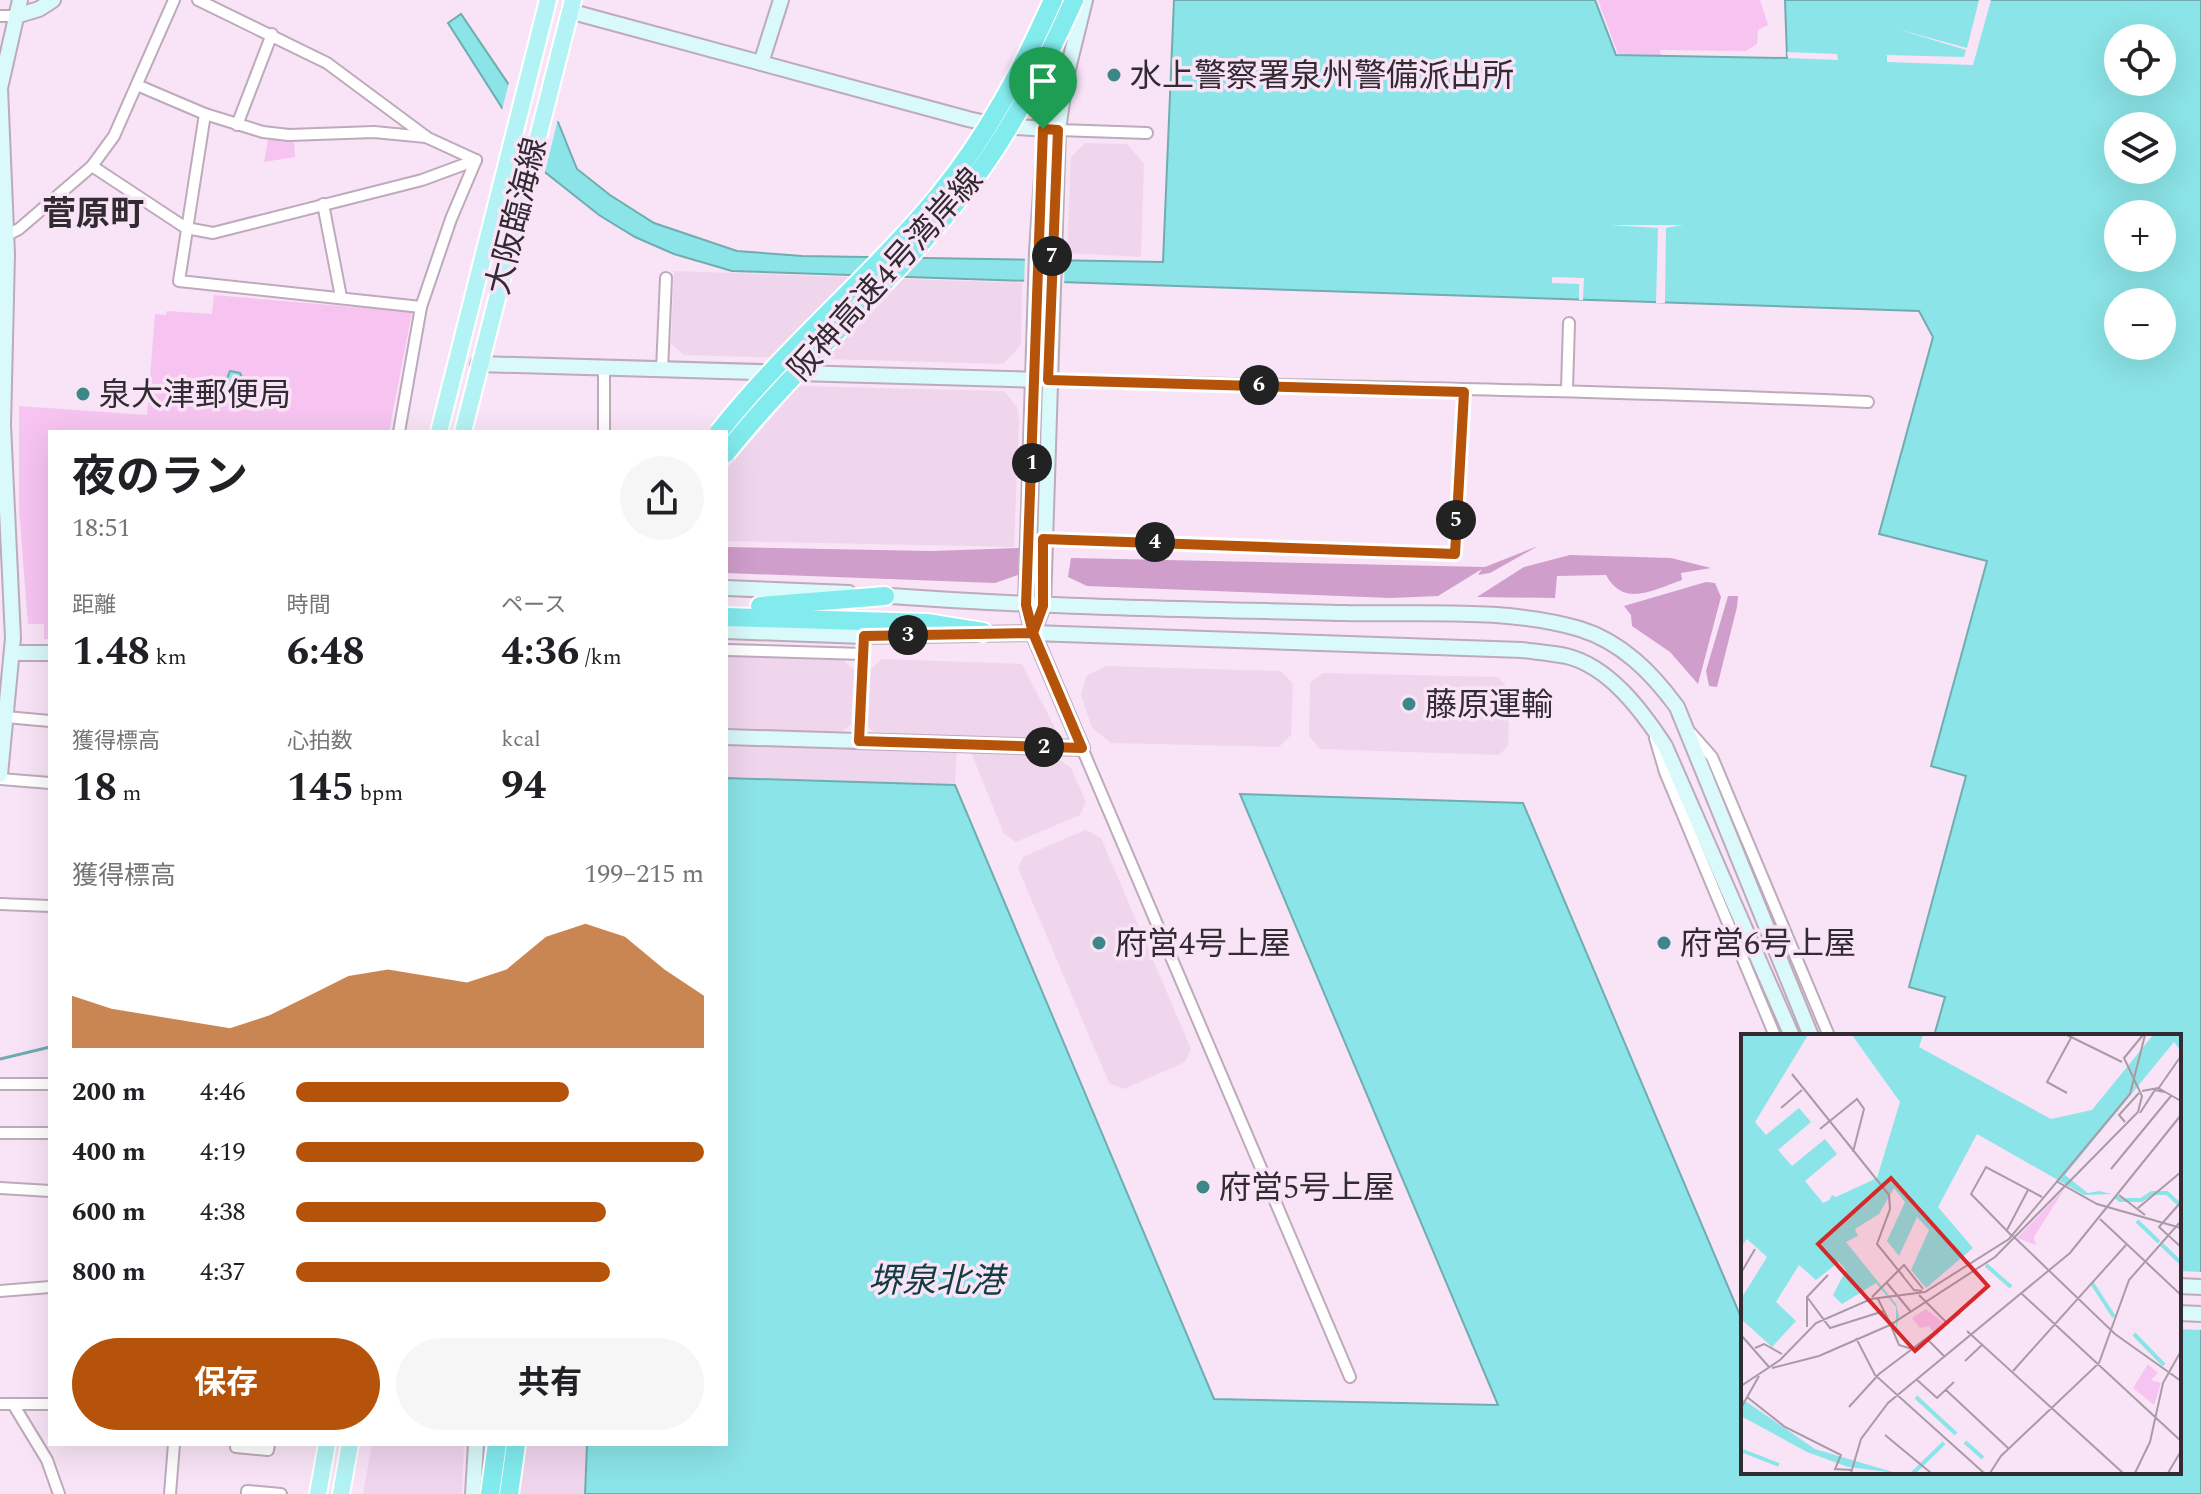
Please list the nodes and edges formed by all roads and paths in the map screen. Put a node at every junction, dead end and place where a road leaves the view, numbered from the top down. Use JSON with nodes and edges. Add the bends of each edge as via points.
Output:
{"nodes":[{"id":1,"x":20,"y":0,"type":"edge"},
{"id":2,"x":53,"y":0,"type":"edge"},
{"id":3,"x":174,"y":0,"type":"edge"},
{"id":4,"x":198,"y":0,"type":"edge"},
{"id":5,"x":548,"y":0,"type":"edge"},
{"id":6,"x":781,"y":0,"type":"edge"},
{"id":7,"x":1053,"y":0,"type":"edge"},
{"id":8,"x":1064,"y":0,"type":"edge"},
{"id":9,"x":1074,"y":0,"type":"edge"},
{"id":10,"x":1085,"y":0,"type":"edge"},
{"id":11,"x":571,"y":6,"type":"edge"},
{"id":12,"x":0,"y":16,"type":"edge"},
{"id":13,"x":16,"y":16,"type":"junction"},
{"id":14,"x":272,"y":34,"type":"junction"},
{"id":15,"x":761,"y":63,"type":"junction"},
{"id":16,"x":137,"y":85,"type":"junction"},
{"id":17,"x":205,"y":114,"type":"junction"},
{"id":18,"x":237,"y":125,"type":"junction"},
{"id":19,"x":1050,"y":130,"type":"junction"},
{"id":20,"x":1147,"y":133,"type":"dead end"},
{"id":21,"x":428,"y":138,"type":"junction"},
{"id":22,"x":476,"y":160,"type":"junction"},
{"id":23,"x":92,"y":166,"type":"junction"},
{"id":24,"x":323,"y":204,"type":"junction"},
{"id":25,"x":186,"y":228,"type":"junction"},
{"id":26,"x":7,"y":235,"type":"junction"},
{"id":27,"x":3,"y":268,"type":"edge"},
{"id":28,"x":666,"y":278,"type":"dead end"},
{"id":29,"x":1043,"y":291,"type":"junction"},
{"id":30,"x":341,"y":297,"type":"junction"},
{"id":31,"x":421,"y":307,"type":"junction"},
{"id":32,"x":1569,"y":323,"type":"dead end"},
{"id":33,"x":478,"y":364,"type":"junction"},
{"id":34,"x":604,"y":369,"type":"junction"},
{"id":35,"x":662,"y":370,"type":"junction"},
{"id":36,"x":1041,"y":380,"type":"junction"},
{"id":37,"x":1567,"y":389,"type":"junction"},
{"id":38,"x":1464,"y":392,"type":"junction"},
{"id":39,"x":1868,"y":402,"type":"dead end"},
{"id":40,"x":1,"y":425,"type":"edge"},
{"id":41,"x":399,"y":430,"type":"edge"},
{"id":42,"x":440,"y":430,"type":"edge"},
{"id":43,"x":463,"y":430,"type":"edge"},
{"id":44,"x":604,"y":430,"type":"edge"},
{"id":45,"x":721,"y":430,"type":"edge"},
{"id":46,"x":728,"y":451,"type":"edge"},
{"id":47,"x":1043,"y":539,"type":"junction"},
{"id":48,"x":728,"y":588,"type":"edge"},
{"id":49,"x":885,"y":596,"type":"junction"},
{"id":50,"x":728,"y":605,"type":"edge"},
{"id":51,"x":1026,"y":605,"type":"junction"},
{"id":52,"x":1043,"y":606,"type":"junction"},
{"id":53,"x":728,"y":617,"type":"edge"},
{"id":54,"x":728,"y":631,"type":"edge"},
{"id":55,"x":983,"y":632,"type":"junction"},
{"id":56,"x":1033,"y":633,"type":"junction"},
{"id":57,"x":864,"y":636,"type":"junction"},
{"id":58,"x":728,"y":650,"type":"edge"},
{"id":59,"x":12,"y":653,"type":"junction"},
{"id":60,"x":48,"y":653,"type":"edge"},
{"id":61,"x":864,"y":654,"type":"junction"},
{"id":62,"x":6,"y":717,"type":"junction"},
{"id":63,"x":48,"y":721,"type":"edge"},
{"id":64,"x":1651,"y":724,"type":"junction"},
{"id":65,"x":1687,"y":728,"type":"junction"},
{"id":66,"x":728,"y":737,"type":"edge"},
{"id":67,"x":859,"y":741,"type":"junction"},
{"id":68,"x":1082,"y":748,"type":"junction"},
{"id":69,"x":0,"y":777,"type":"edge"},
{"id":70,"x":48,"y":783,"type":"edge"},
{"id":71,"x":0,"y":904,"type":"edge"},
{"id":72,"x":48,"y":906,"type":"edge"},
{"id":73,"x":1774,"y":1034,"type":"edge"},
{"id":74,"x":1791,"y":1034,"type":"edge"},
{"id":75,"x":1810,"y":1034,"type":"edge"},
{"id":76,"x":1828,"y":1034,"type":"edge"},
{"id":77,"x":0,"y":1084,"type":"edge"},
{"id":78,"x":48,"y":1084,"type":"edge"},
{"id":79,"x":0,"y":1133,"type":"edge"},
{"id":80,"x":48,"y":1133,"type":"edge"},
{"id":81,"x":0,"y":1188,"type":"edge"},
{"id":82,"x":48,"y":1191,"type":"edge"},
{"id":83,"x":2181,"y":1286,"type":"edge"},
{"id":84,"x":48,"y":1287,"type":"edge"},
{"id":85,"x":2201,"y":1287,"type":"edge"},
{"id":86,"x":0,"y":1291,"type":"edge"},
{"id":87,"x":2181,"y":1313,"type":"edge"},
{"id":88,"x":2201,"y":1314,"type":"edge"},
{"id":89,"x":1350,"y":1377,"type":"dead end"},
{"id":90,"x":0,"y":1404,"type":"edge"},
{"id":91,"x":13,"y":1404,"type":"junction"},
{"id":92,"x":48,"y":1404,"type":"edge"},
{"id":93,"x":174,"y":1446,"type":"edge"},
{"id":94,"x":236,"y":1446,"type":"edge"},
{"id":95,"x":269,"y":1446,"type":"edge"},
{"id":96,"x":327,"y":1446,"type":"edge"},
{"id":97,"x":350,"y":1446,"type":"edge"},
{"id":98,"x":476,"y":1446,"type":"edge"},
{"id":99,"x":497,"y":1446,"type":"edge"},
{"id":100,"x":516,"y":1446,"type":"edge"},
{"id":101,"x":59,"y":1494,"type":"edge"},
{"id":102,"x":170,"y":1494,"type":"edge"},
{"id":103,"x":247,"y":1494,"type":"edge"},
{"id":104,"x":281,"y":1494,"type":"edge"},
{"id":105,"x":318,"y":1494,"type":"edge"},
{"id":106,"x":341,"y":1494,"type":"edge"},
{"id":107,"x":473,"y":1494,"type":"edge"},
{"id":108,"x":490,"y":1494,"type":"edge"},
{"id":109,"x":509,"y":1494,"type":"edge"}],
"edges":[{"from":1,"to":13,"type":"street"},
{"from":2,"to":13,"type":"street"},
{"from":3,"to":16,"type":"street"},
{"from":4,"to":14,"type":"street"},
{"from":5,"to":42,"type":"main road","name":"大阪臨海線"},
{"from":6,"to":15,"type":"street"},
{"from":7,"to":45,"type":"highway","name":"阪神高速4号湾岸線","bridge":true,"via":[[993,120],[940,194]]},
{"from":8,"to":19,"type":"street","via":[[1047,70]]},
{"from":9,"to":46,"type":"highway","name":"阪神高速4号湾岸線","bridge":true,"via":[[1013,122],[955,204]]},
{"from":10,"to":19,"type":"street"},
{"from":11,"to":15,"type":"street"},
{"from":11,"to":33,"type":"main road","name":"大阪臨海線"},
{"from":12,"to":13,"type":"street"},
{"from":13,"to":26,"type":"street","via":[[0,88]]},
{"from":14,"to":18,"type":"street"},
{"from":14,"to":21,"type":"street","via":[[327,63]]},
{"from":15,"to":19,"type":"street","via":[[968,119]]},
{"from":16,"to":17,"type":"street"},
{"from":16,"to":23,"type":"street","via":[[114,136]]},
{"from":17,"to":18,"type":"street"},
{"from":17,"to":25,"type":"street"},
{"from":18,"to":21,"type":"street","via":[[289,135],[374,132]]},
{"from":19,"to":20,"type":"street"},
{"from":19,"to":29,"type":"street","via":[[1052,252]]},
{"from":19,"to":29,"type":"street","via":[[1037,251]]},
{"from":21,"to":22,"type":"street"},
{"from":22,"to":24,"type":"street","via":[[422,180]]},
{"from":22,"to":31,"type":"street"},
{"from":23,"to":25,"type":"street"},
{"from":23,"to":26,"type":"street"},
{"from":24,"to":25,"type":"street","via":[[213,233]]},
{"from":24,"to":30,"type":"street"},
{"from":25,"to":30,"type":"street","via":[[179,281]]},
{"from":26,"to":27,"type":"street"},
{"from":27,"to":40,"type":"street"},
{"from":28,"to":35,"type":"street"},
{"from":29,"to":36,"type":"street"},
{"from":30,"to":31,"type":"street"},
{"from":31,"to":41,"type":"street"},
{"from":32,"to":37,"type":"street"},
{"from":33,"to":34,"type":"street"},
{"from":33,"to":43,"type":"main road","name":"大阪臨海線"},
{"from":34,"to":35,"type":"street"},
{"from":34,"to":44,"type":"street"},
{"from":35,"to":36,"type":"street"},
{"from":36,"to":38,"type":"street"},
{"from":36,"to":47,"type":"street"},
{"from":36,"to":51,"type":"street"},
{"from":37,"to":38,"type":"street"},
{"from":37,"to":39,"type":"street"},
{"from":38,"to":47,"type":"street","via":[[1455,554]]},
{"from":40,"to":59,"type":"street"},
{"from":47,"to":52,"type":"street"},
{"from":48,"to":49,"type":"street"},
{"from":49,"to":50,"type":"highway"},
{"from":49,"to":51,"type":"street"},
{"from":51,"to":52,"type":"street"},
{"from":51,"to":56,"type":"street"},
{"from":52,"to":56,"type":"street"},
{"from":52,"to":65,"type":"street","via":[[1499,617],[1578,629],[1603,638],[1643,666]]},
{"from":53,"to":55,"type":"highway","via":[[888,621]]},
{"from":54,"to":57,"type":"street"},
{"from":55,"to":56,"type":"street"},
{"from":55,"to":57,"type":"street"},
{"from":56,"to":64,"type":"street","via":[[1522,650],[1568,656],[1610,681]]},
{"from":56,"to":68,"type":"street"},
{"from":57,"to":61,"type":"street"},
{"from":58,"to":61,"type":"street"},
{"from":59,"to":60,"type":"street"},
{"from":59,"to":62,"type":"street"},
{"from":61,"to":67,"type":"street"},
{"from":62,"to":63,"type":"street"},
{"from":62,"to":69,"type":"street"},
{"from":64,"to":73,"type":"street","via":[[1665,772]]},
{"from":64,"to":74,"type":"street"},
{"from":65,"to":75,"type":"street"},
{"from":65,"to":76,"type":"street","via":[[1712,757]]},
{"from":66,"to":67,"type":"street"},
{"from":67,"to":68,"type":"street"},
{"from":68,"to":89,"type":"street"},
{"from":69,"to":70,"type":"street"},
{"from":71,"to":72,"type":"street"},
{"from":77,"to":78,"type":"street"},
{"from":79,"to":80,"type":"street"},
{"from":81,"to":82,"type":"street"},
{"from":83,"to":85,"type":"street"},
{"from":84,"to":86,"type":"street"},
{"from":87,"to":88,"type":"street"},
{"from":90,"to":91,"type":"street"},
{"from":91,"to":92,"type":"street"},
{"from":91,"to":101,"type":"street","via":[[47,1460]]},
{"from":93,"to":102,"type":"street"},
{"from":94,"to":95,"type":"street"},
{"from":96,"to":105,"type":"main road"},
{"from":97,"to":106,"type":"main road"},
{"from":98,"to":107,"type":"street"},
{"from":99,"to":108,"type":"highway"},
{"from":100,"to":109,"type":"highway"},
{"from":103,"to":104,"type":"street"}]}
